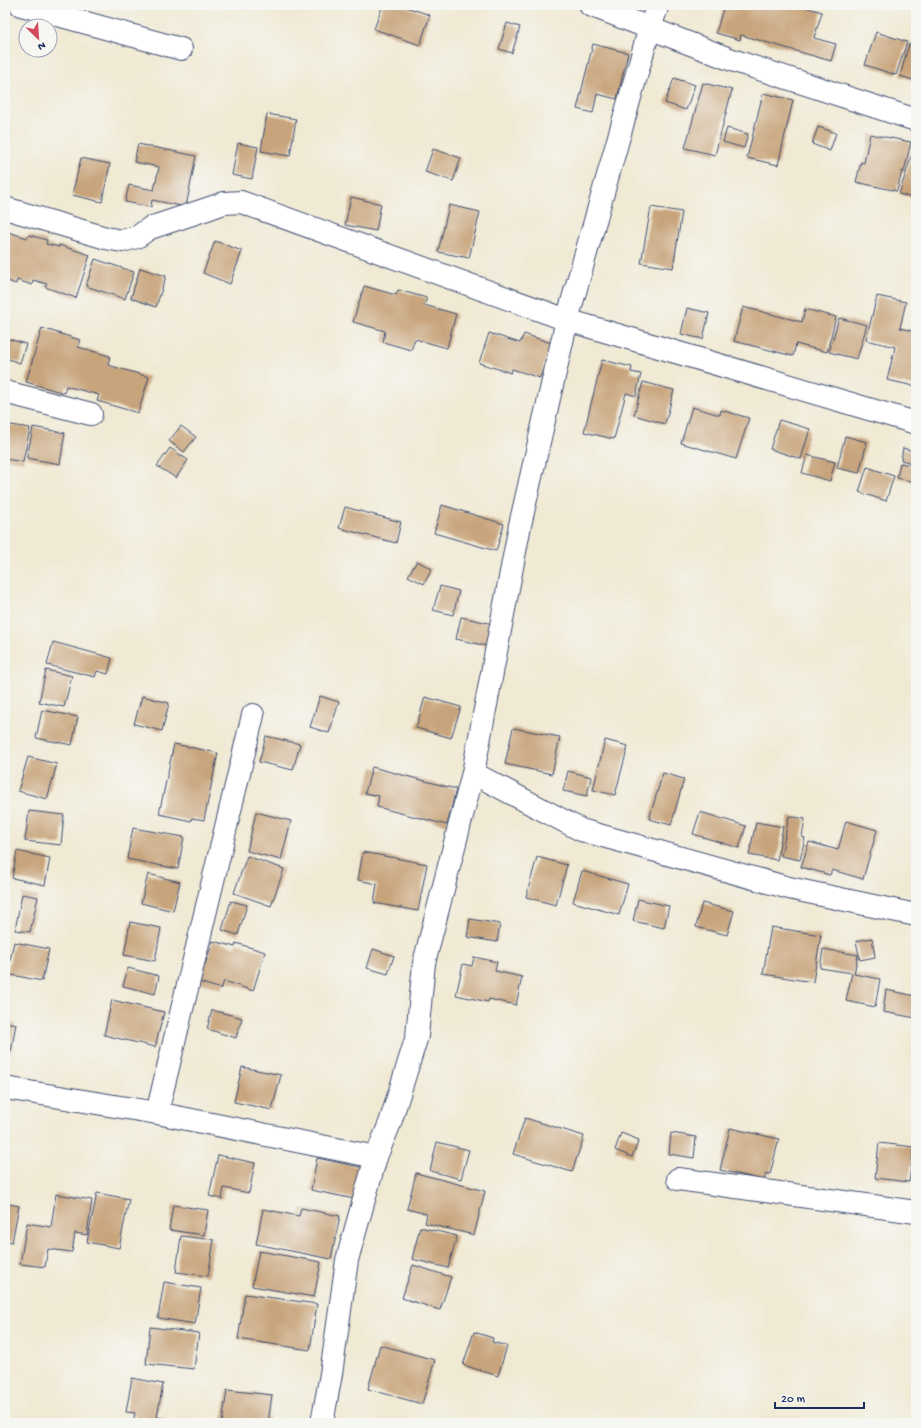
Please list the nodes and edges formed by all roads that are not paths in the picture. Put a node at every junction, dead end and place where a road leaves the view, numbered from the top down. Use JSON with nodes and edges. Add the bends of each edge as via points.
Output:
{"nodes":[{"id":1,"x":21,"y":5,"type":"edge"},
{"id":2,"x":590,"y":5,"type":"edge"},
{"id":3,"x":658,"y":5,"type":"edge"},
{"id":4,"x":650,"y":27,"type":"junction"},
{"id":5,"x":181,"y":49,"type":"dead end"},
{"id":6,"x":916,"y":120,"type":"edge"},
{"id":7,"x":5,"y":208,"type":"edge"},
{"id":8,"x":567,"y":320,"type":"junction"},
{"id":9,"x":5,"y":392,"type":"edge"},
{"id":10,"x":91,"y":414,"type":"dead end"},
{"id":11,"x":916,"y":423,"type":"edge"},
{"id":12,"x":253,"y":715,"type":"dead end"},
{"id":13,"x":473,"y":772,"type":"junction"},
{"id":14,"x":916,"y":915,"type":"edge"},
{"id":15,"x":5,"y":1088,"type":"edge"},
{"id":16,"x":157,"y":1113,"type":"junction"},
{"id":17,"x":376,"y":1157,"type":"junction"},
{"id":18,"x":678,"y":1179,"type":"dead end"},
{"id":19,"x":916,"y":1212,"type":"edge"},
{"id":20,"x":322,"y":1423,"type":"edge"}],
"edges":[{"from":1,"to":5,"type":"street"},
{"from":2,"to":4,"type":"street"},
{"from":3,"to":4,"type":"street"},
{"from":4,"to":6,"type":"street","via":[[732,60]]},
{"from":4,"to":8,"type":"street"},
{"from":7,"to":8,"type":"street","via":[[122,241],[137,237],[150,228],[224,203],[241,202]]},
{"from":8,"to":11,"type":"street"},
{"from":8,"to":13,"type":"street","via":[[520,525]]},
{"from":9,"to":10,"type":"street"},
{"from":12,"to":16,"type":"street"},
{"from":13,"to":14,"type":"street","via":[[581,830],[789,888]]},
{"from":13,"to":17,"type":"street","via":[[424,963],[417,1036],[390,1123]]},
{"from":15,"to":16,"type":"street"},
{"from":16,"to":17,"type":"street"},
{"from":17,"to":20,"type":"street","via":[[347,1260]]},
{"from":18,"to":19,"type":"street"}]}
